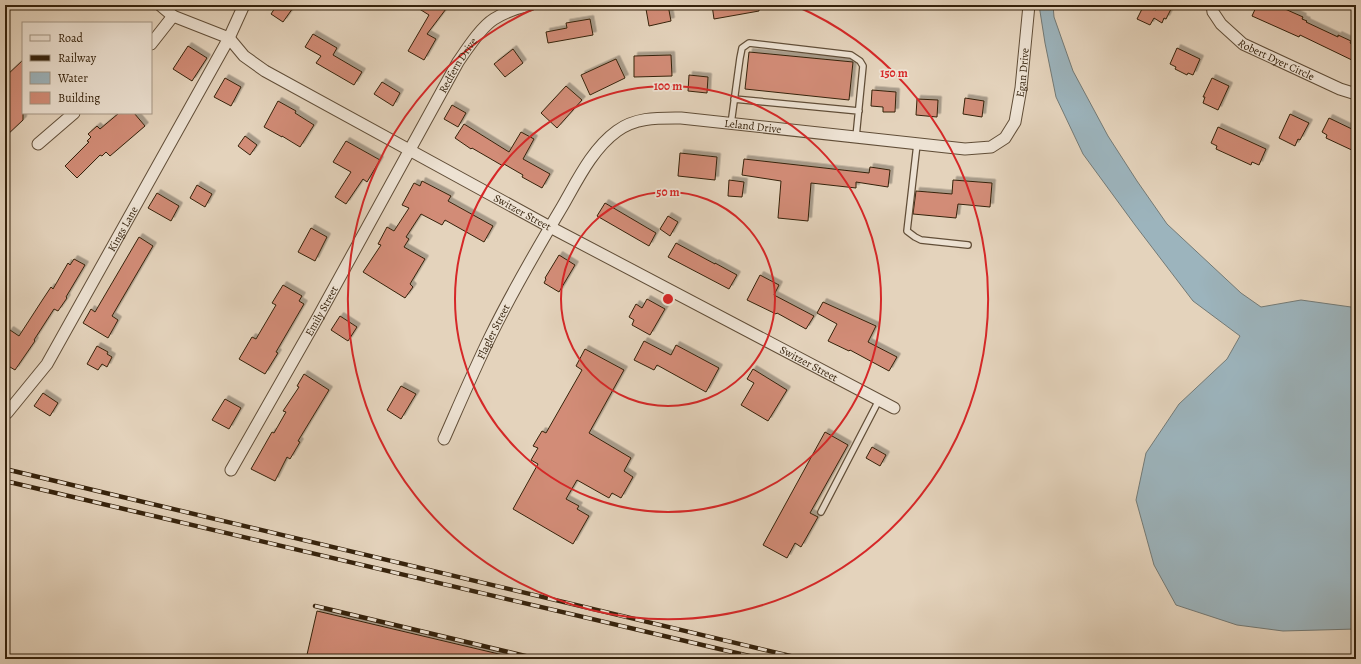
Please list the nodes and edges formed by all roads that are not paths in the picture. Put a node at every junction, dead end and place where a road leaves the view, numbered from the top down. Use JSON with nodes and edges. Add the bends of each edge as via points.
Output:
{"nodes":[{"id":1,"x":160,"y":5,"type":"edge"},
{"id":2,"x":244,"y":5,"type":"edge"},
{"id":3,"x":530,"y":5,"type":"edge"},
{"id":4,"x":1029,"y":5,"type":"edge"},
{"id":5,"x":1212,"y":5,"type":"edge"},
{"id":6,"x":174,"y":16,"type":"junction"},
{"id":7,"x":229,"y":38,"type":"junction"},
{"id":8,"x":152,"y":43,"type":"edge"},
{"id":9,"x":1356,"y":94,"type":"edge"},
{"id":10,"x":734,"y":99,"type":"junction"},
{"id":11,"x":859,"y":111,"type":"junction"},
{"id":12,"x":73,"y":114,"type":"edge"},
{"id":13,"x":731,"y":124,"type":"junction"},
{"id":14,"x":856,"y":137,"type":"junction"},
{"id":15,"x":1005,"y":138,"type":"joint"},
{"id":16,"x":38,"y":144,"type":"dead end"},
{"id":17,"x":917,"y":144,"type":"junction"},
{"id":18,"x":410,"y":149,"type":"junction"},
{"id":19,"x":550,"y":227,"type":"junction"},
{"id":20,"x":968,"y":245,"type":"dead end"},
{"id":21,"x":879,"y":400,"type":"junction"},
{"id":22,"x":894,"y":408,"type":"dead end"},
{"id":23,"x":7,"y":413,"type":"dead end"},
{"id":24,"x":444,"y":439,"type":"dead end"},
{"id":25,"x":230,"y":470,"type":"dead end"},
{"id":26,"x":821,"y":512,"type":"dead end"}],
"edges":[{"from":1,"to":6,"type":"street","name":"Switzer Street"},
{"from":2,"to":7,"type":"street","name":"Kings Lane"},
{"from":3,"to":18,"type":"street","name":"Redfern Drive","via":[[493,19],[474,40],[458,62]]},
{"from":4,"to":15,"type":"street","name":"Egan Drive","via":[[1015,122]]},
{"from":5,"to":9,"type":"street","name":"Robert Dyer Circle","via":[[1221,24],[1243,44]]},
{"from":6,"to":7,"type":"street","name":"Switzer Street"},
{"from":6,"to":8,"type":"street"},
{"from":7,"to":18,"type":"street","name":"Switzer Street","via":[[244,56],[265,71]]},
{"from":7,"to":23,"type":"street","name":"Kings Lane","via":[[47,364]]},
{"from":10,"to":11,"type":"lane"},
{"from":10,"to":11,"type":"lane","via":[[742,48],[749,43],[851,54],[863,66]]},
{"from":10,"to":13,"type":"lane"},
{"from":11,"to":14,"type":"lane"},
{"from":12,"to":16,"type":"street"},
{"from":13,"to":14,"type":"street","name":"Leland Drive"},
{"from":13,"to":19,"type":"street","name":"Leland Drive","via":[[681,118],[654,118],[632,122],[617,131],[599,148]]},
{"from":14,"to":17,"type":"street","name":"Leland Drive"},
{"from":15,"to":17,"type":"street","name":"Leland Drive","via":[[991,147],[965,149]]},
{"from":17,"to":20,"type":"lane","via":[[907,231],[921,240]]},
{"from":18,"to":19,"type":"street","name":"Switzer Street"},
{"from":18,"to":25,"type":"street","name":"Emily Street"},
{"from":19,"to":21,"type":"street","name":"Switzer Street"},
{"from":19,"to":24,"type":"street","name":"Flagler Street","via":[[490,336]]},
{"from":21,"to":22,"type":"street","name":"Switzer Street"},
{"from":21,"to":26,"type":"lane"}]}
